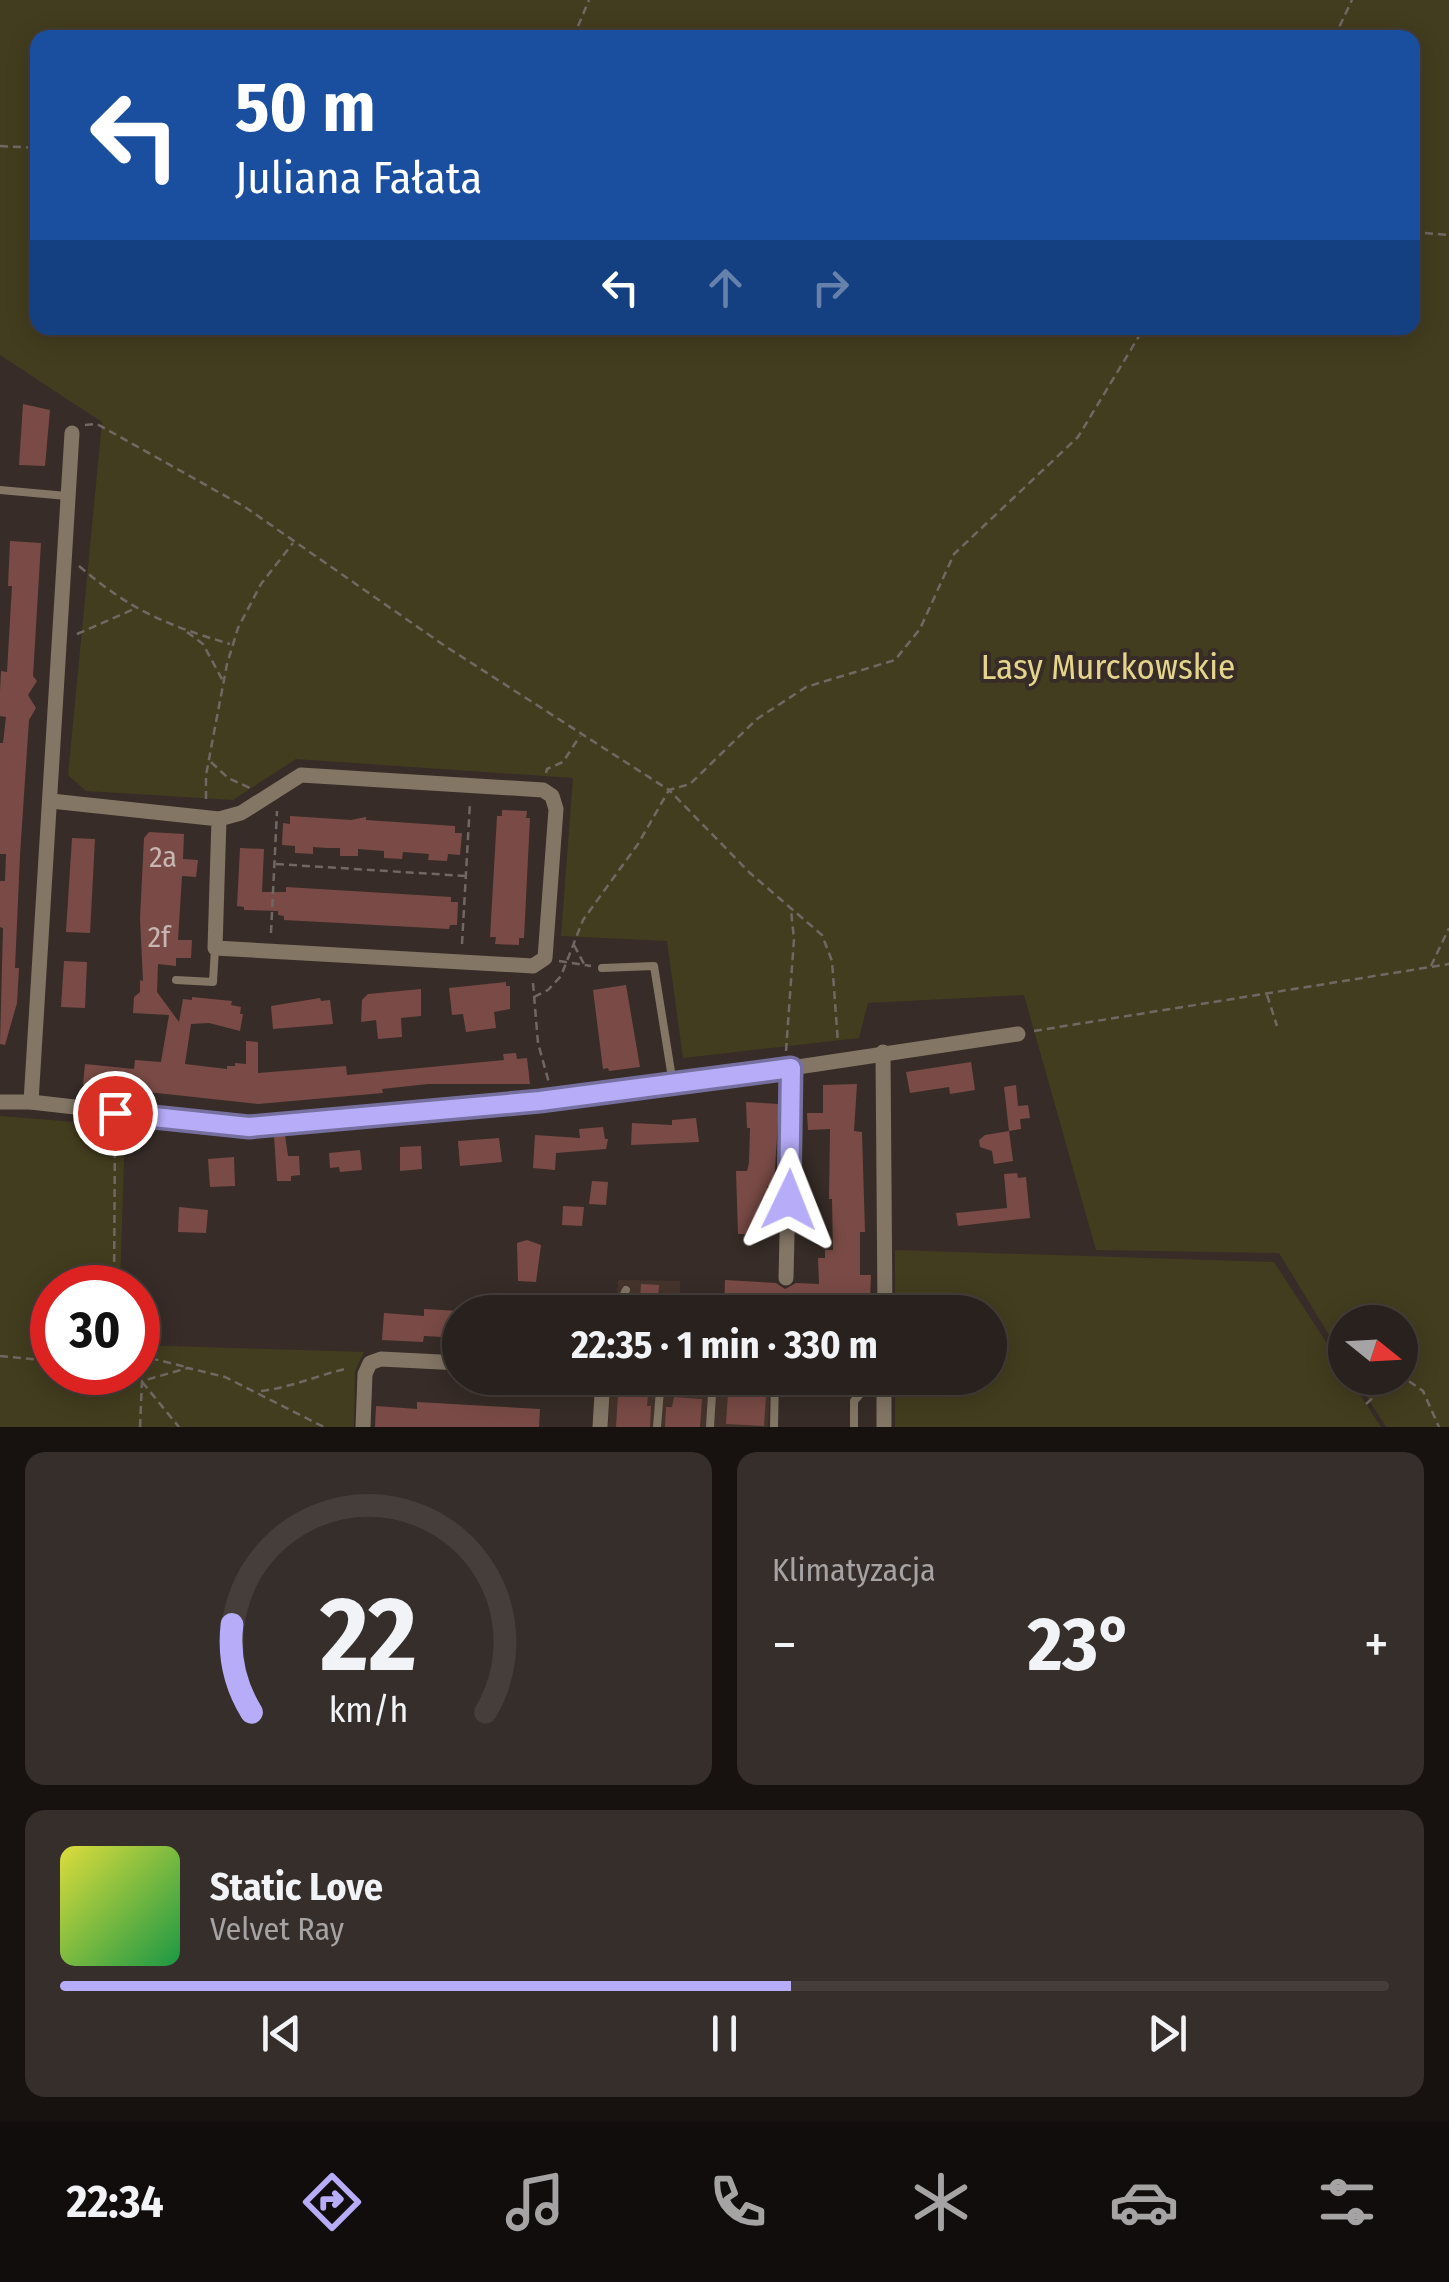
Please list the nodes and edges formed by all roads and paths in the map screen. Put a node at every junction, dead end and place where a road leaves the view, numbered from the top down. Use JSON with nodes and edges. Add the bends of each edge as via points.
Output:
{"nodes":[{"id":1,"x":589,"y":0,"type":"edge"},
{"id":2,"x":1352,"y":0,"type":"edge"},
{"id":3,"x":576,"y":30,"type":"edge"},
{"id":4,"x":1338,"y":30,"type":"edge"},
{"id":5,"x":0,"y":146,"type":"edge"},
{"id":6,"x":30,"y":148,"type":"edge"},
{"id":7,"x":1420,"y":233,"type":"edge"},
{"id":8,"x":1449,"y":235,"type":"edge"},
{"id":9,"x":1140,"y":335,"type":"edge"},
{"id":10,"x":97,"y":424,"type":"dead end"},
{"id":11,"x":72,"y":433,"type":"dead end"},
{"id":12,"x":0,"y":490,"type":"edge"},
{"id":13,"x":67,"y":496,"type":"junction"},
{"id":14,"x":294,"y":541,"type":"junction"},
{"id":15,"x":64,"y":551,"type":"junction"},
{"id":16,"x":135,"y":609,"type":"junction"},
{"id":17,"x":186,"y":631,"type":"junction"},
{"id":18,"x":233,"y":645,"type":"junction"},
{"id":19,"x":60,"y":646,"type":"junction"},
{"id":20,"x":224,"y":685,"type":"junction"},
{"id":21,"x":581,"y":734,"type":"junction"},
{"id":22,"x":210,"y":762,"type":"junction"},
{"id":23,"x":543,"y":790,"type":"junction"},
{"id":24,"x":668,"y":790,"type":"junction"},
{"id":25,"x":273,"y":793,"type":"junction"},
{"id":26,"x":470,"y":796,"type":"dead end"},
{"id":27,"x":51,"y":801,"type":"junction"},
{"id":28,"x":212,"y":818,"type":"junction"},
{"id":29,"x":274,"y":864,"type":"junction"},
{"id":30,"x":466,"y":876,"type":"junction"},
{"id":31,"x":790,"y":908,"type":"junction"},
{"id":32,"x":1449,"y":928,"type":"edge"},
{"id":33,"x":271,"y":938,"type":"dead end"},
{"id":34,"x":574,"y":946,"type":"junction"},
{"id":35,"x":215,"y":948,"type":"junction"},
{"id":36,"x":461,"y":955,"type":"dead end"},
{"id":37,"x":539,"y":962,"type":"junction"},
{"id":38,"x":568,"y":962,"type":"junction"},
{"id":39,"x":1449,"y":964,"type":"edge"},
{"id":40,"x":586,"y":965,"type":"junction"},
{"id":41,"x":602,"y":968,"type":"joint"},
{"id":42,"x":1430,"y":968,"type":"junction"},
{"id":43,"x":176,"y":980,"type":"dead end"},
{"id":44,"x":1267,"y":994,"type":"junction"},
{"id":45,"x":534,"y":997,"type":"junction"},
{"id":46,"x":1276,"y":1026,"type":"dead end"},
{"id":47,"x":1018,"y":1034,"type":"joint"},
{"id":48,"x":883,"y":1052,"type":"junction"},
{"id":49,"x":840,"y":1060,"type":"junction"},
{"id":50,"x":789,"y":1068,"type":"junction"},
{"id":51,"x":673,"y":1084,"type":"junction"},
{"id":52,"x":556,"y":1099,"type":"junction"},
{"id":53,"x":0,"y":1102,"type":"edge"},
{"id":54,"x":31,"y":1102,"type":"junction"},
{"id":55,"x":115,"y":1113,"type":"junction"},
{"id":56,"x":114,"y":1265,"type":"edge"},
{"id":57,"x":786,"y":1278,"type":"dead end"},
{"id":58,"x":626,"y":1290,"type":"dead end"},
{"id":59,"x":624,"y":1295,"type":"edge"},
{"id":60,"x":885,"y":1295,"type":"edge"},
{"id":61,"x":0,"y":1356,"type":"edge"},
{"id":62,"x":30,"y":1359,"type":"edge"},
{"id":63,"x":160,"y":1361,"type":"edge"},
{"id":64,"x":442,"y":1362,"type":"edge"},
{"id":65,"x":370,"y":1363,"type":"junction"},
{"id":66,"x":188,"y":1368,"type":"junction"},
{"id":67,"x":160,"y":1377,"type":"edge"},
{"id":68,"x":257,"y":1392,"type":"junction"},
{"id":69,"x":141,"y":1395,"type":"edge"},
{"id":70,"x":153,"y":1395,"type":"edge"},
{"id":71,"x":602,"y":1395,"type":"edge"},
{"id":72,"x":660,"y":1395,"type":"edge"},
{"id":73,"x":712,"y":1395,"type":"edge"},
{"id":74,"x":775,"y":1395,"type":"edge"},
{"id":75,"x":860,"y":1395,"type":"edge"},
{"id":76,"x":884,"y":1395,"type":"edge"},
{"id":77,"x":1366,"y":1404,"type":"dead end"},
{"id":78,"x":140,"y":1427,"type":"edge"},
{"id":79,"x":179,"y":1427,"type":"edge"},
{"id":80,"x":324,"y":1427,"type":"edge"},
{"id":81,"x":362,"y":1427,"type":"edge"},
{"id":82,"x":600,"y":1427,"type":"edge"},
{"id":83,"x":657,"y":1427,"type":"edge"},
{"id":84,"x":710,"y":1427,"type":"edge"},
{"id":85,"x":774,"y":1427,"type":"edge"},
{"id":86,"x":854,"y":1427,"type":"edge"},
{"id":87,"x":884,"y":1427,"type":"edge"},
{"id":88,"x":1439,"y":1427,"type":"edge"}],
"edges":[{"from":1,"to":3,"type":"path"},
{"from":2,"to":4,"type":"path"},
{"from":5,"to":6,"type":"path"},
{"from":7,"to":8,"type":"path"},
{"from":9,"to":24,"type":"path","via":[[1078,437],[954,554],[920,628],[895,660],[806,686],[757,720],[690,784]]},
{"from":10,"to":14,"type":"path"},
{"from":11,"to":13,"type":"street"},
{"from":12,"to":13,"type":"lane"},
{"from":13,"to":15,"type":"street"},
{"from":14,"to":18,"type":"path","via":[[260,584]]},
{"from":14,"to":21,"type":"path"},
{"from":15,"to":16,"type":"path"},
{"from":15,"to":19,"type":"street"},
{"from":16,"to":17,"type":"path"},
{"from":16,"to":19,"type":"path"},
{"from":17,"to":18,"type":"path"},
{"from":17,"to":20,"type":"path","via":[[203,644]]},
{"from":18,"to":20,"type":"path"},
{"from":19,"to":27,"type":"street"},
{"from":20,"to":22,"type":"path"},
{"from":21,"to":23,"type":"path","via":[[563,762],[547,769]]},
{"from":21,"to":24,"type":"path"},
{"from":22,"to":25,"type":"path","via":[[228,778]]},
{"from":22,"to":28,"type":"path"},
{"from":23,"to":25,"type":"street","via":[[301,775]]},
{"from":23,"to":37,"type":"street","via":[[556,810]]},
{"from":24,"to":31,"type":"path"},
{"from":24,"to":34,"type":"path","via":[[583,920]]},
{"from":25,"to":28,"type":"street","via":[[241,814]]},
{"from":25,"to":29,"type":"path"},
{"from":26,"to":30,"type":"path"},
{"from":27,"to":28,"type":"street"},
{"from":27,"to":54,"type":"street"},
{"from":28,"to":35,"type":"street"},
{"from":29,"to":30,"type":"path"},
{"from":29,"to":33,"type":"path"},
{"from":30,"to":36,"type":"path"},
{"from":31,"to":49,"type":"path","via":[[822,934],[832,961]]},
{"from":31,"to":50,"type":"path"},
{"from":32,"to":42,"type":"path"},
{"from":34,"to":38,"type":"path"},
{"from":34,"to":40,"type":"path"},
{"from":35,"to":37,"type":"street"},
{"from":35,"to":43,"type":"lane","via":[[213,982]]},
{"from":37,"to":38,"type":"path"},
{"from":37,"to":45,"type":"path"},
{"from":38,"to":40,"type":"path"},
{"from":38,"to":45,"type":"path","via":[[548,990]]},
{"from":39,"to":42,"type":"path"},
{"from":40,"to":41,"type":"path"},
{"from":41,"to":51,"type":"lane","via":[[654,966]]},
{"from":42,"to":44,"type":"path"},
{"from":44,"to":46,"type":"path"},
{"from":44,"to":47,"type":"path"},
{"from":45,"to":52,"type":"path","via":[[538,1043]]},
{"from":47,"to":48,"type":"street"},
{"from":48,"to":49,"type":"street"},
{"from":48,"to":60,"type":"street"},
{"from":49,"to":50,"type":"street"},
{"from":50,"to":51,"type":"street"},
{"from":50,"to":57,"type":"street"},
{"from":51,"to":52,"type":"street"},
{"from":52,"to":55,"type":"street","via":[[249,1127]]},
{"from":53,"to":54,"type":"street"},
{"from":54,"to":55,"type":"street"},
{"from":55,"to":56,"type":"path"},
{"from":58,"to":59,"type":"lane"},
{"from":61,"to":62,"type":"path"},
{"from":63,"to":66,"type":"path"},
{"from":64,"to":65,"type":"street"},
{"from":65,"to":68,"type":"path"},
{"from":65,"to":81,"type":"street"},
{"from":66,"to":67,"type":"path"},
{"from":66,"to":68,"type":"path"},
{"from":68,"to":80,"type":"path"},
{"from":69,"to":78,"type":"path"},
{"from":70,"to":79,"type":"path"},
{"from":71,"to":82,"type":"street"},
{"from":72,"to":83,"type":"lane"},
{"from":73,"to":84,"type":"lane"},
{"from":74,"to":85,"type":"lane"},
{"from":75,"to":86,"type":"lane"},
{"from":76,"to":87,"type":"street"},
{"from":77,"to":88,"type":"path","via":[[1406,1379],[1423,1391]]}]}
